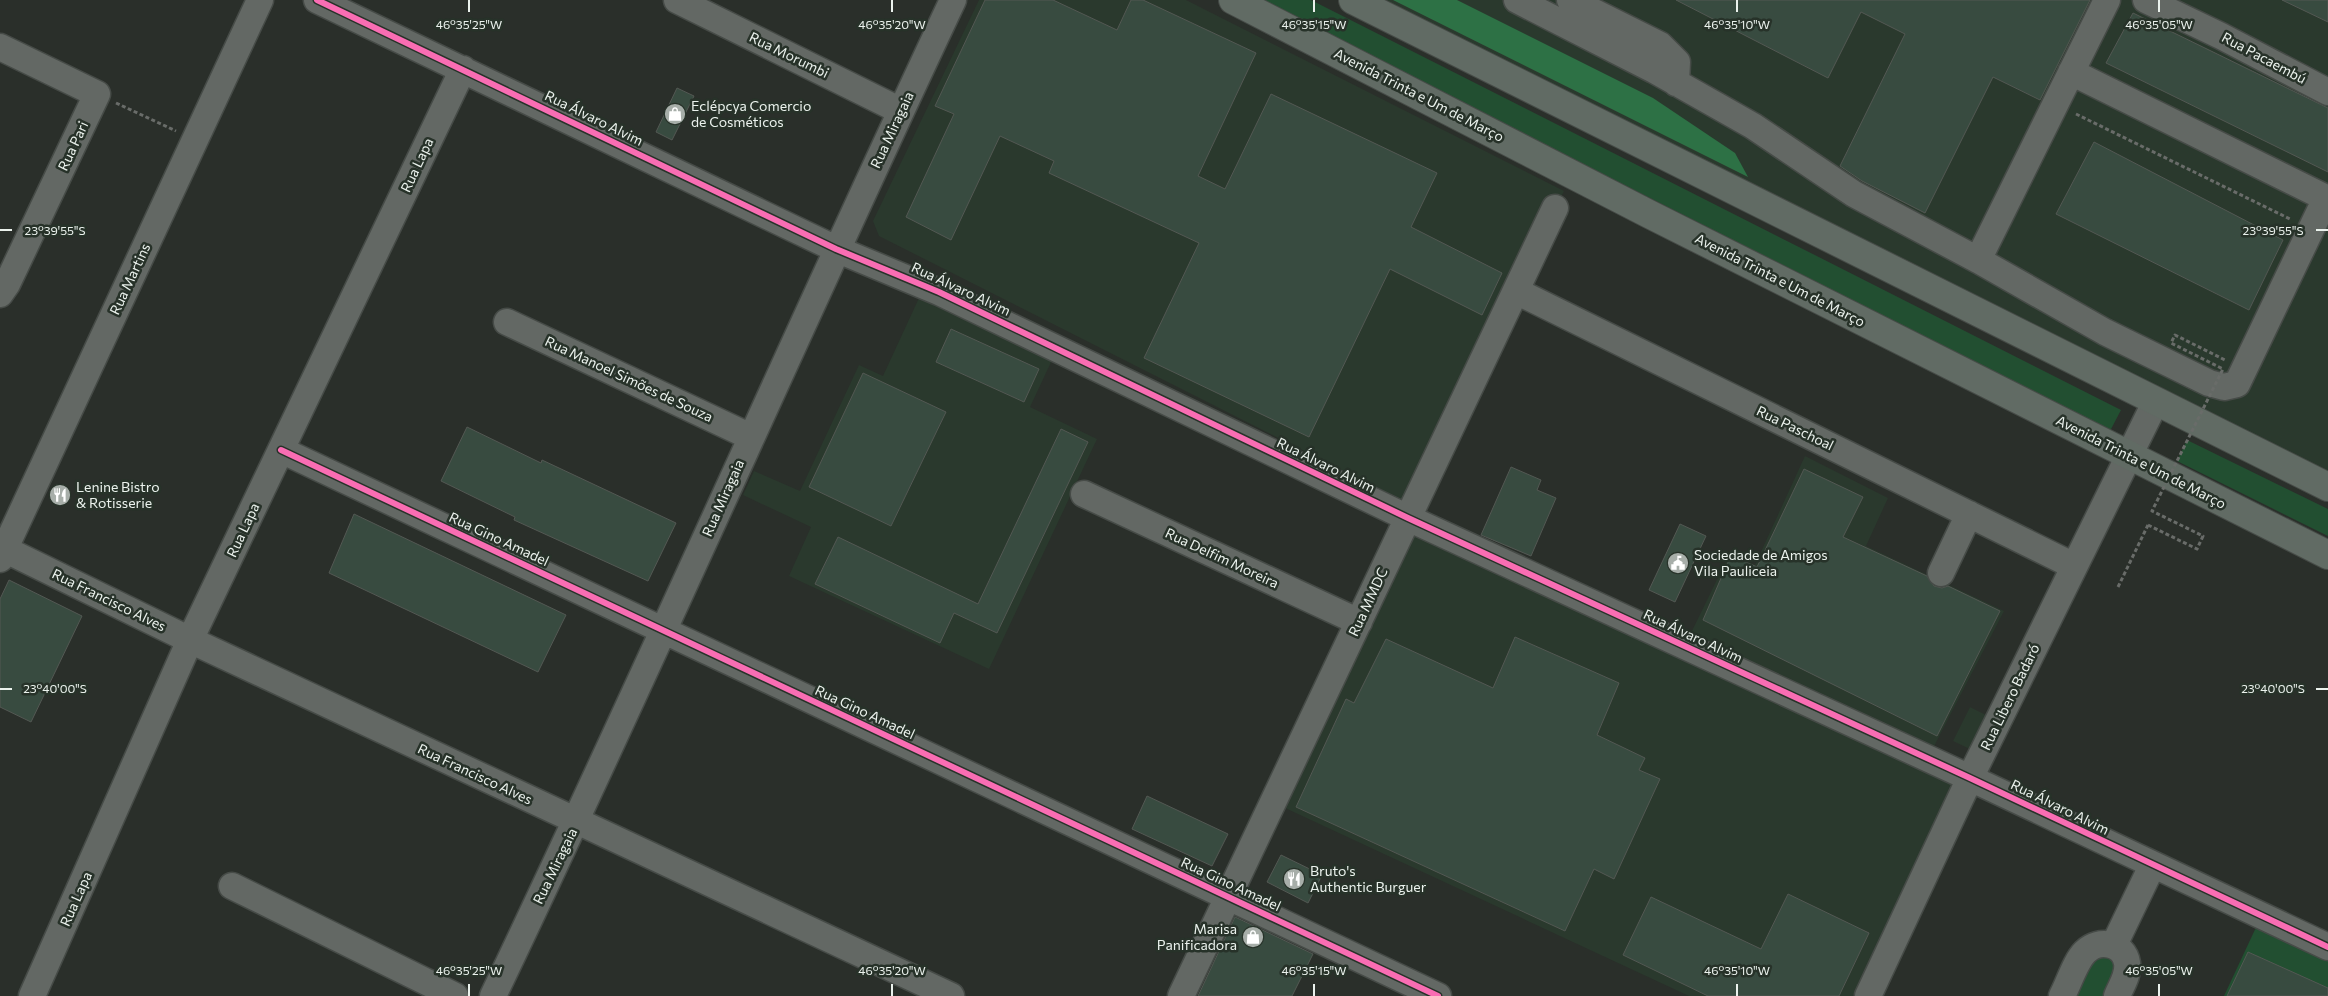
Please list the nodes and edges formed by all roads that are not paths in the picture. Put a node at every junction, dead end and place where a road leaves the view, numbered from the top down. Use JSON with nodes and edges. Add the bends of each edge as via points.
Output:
{"nodes":[{"id":1,"x":260,"y":0,"type":"edge"},
{"id":2,"x":316,"y":0,"type":"edge"},
{"id":3,"x":677,"y":0,"type":"edge"},
{"id":4,"x":953,"y":0,"type":"edge"},
{"id":5,"x":1233,"y":0,"type":"edge"},
{"id":6,"x":1352,"y":0,"type":"edge"},
{"id":7,"x":1517,"y":0,"type":"edge"},
{"id":8,"x":1570,"y":0,"type":"edge"},
{"id":9,"x":2107,"y":0,"type":"edge"},
{"id":10,"x":2146,"y":0,"type":"edge"},
{"id":11,"x":0,"y":47,"type":"edge"},
{"id":12,"x":463,"y":69,"type":"junction"},
{"id":13,"x":2071,"y":72,"type":"junction"},
{"id":14,"x":1676,"y":83,"type":"junction"},
{"id":15,"x":2328,"y":92,"type":"edge"},
{"id":16,"x":901,"y":111,"type":"junction"},
{"id":17,"x":2327,"y":198,"type":"edge"},
{"id":18,"x":1555,"y":208,"type":"dead end"},
{"id":19,"x":836,"y":249,"type":"junction"},
{"id":20,"x":1978,"y":260,"type":"junction"},
{"id":21,"x":1516,"y":291,"type":"junction"},
{"id":22,"x":0,"y":294,"type":"edge"},
{"id":23,"x":506,"y":322,"type":"dead end"},
{"id":24,"x":2156,"y":400,"type":"junction"},
{"id":25,"x":751,"y":436,"type":"junction"},
{"id":26,"x":281,"y":450,"type":"junction"},
{"id":27,"x":2129,"y":456,"type":"junction"},
{"id":28,"x":2328,"y":487,"type":"edge"},
{"id":29,"x":1084,"y":494,"type":"dead end"},
{"id":30,"x":1969,"y":514,"type":"junction"},
{"id":31,"x":1408,"y":518,"type":"junction"},
{"id":32,"x":1,"y":552,"type":"edge"},
{"id":33,"x":2328,"y":555,"type":"edge"},
{"id":34,"x":2074,"y":566,"type":"junction"},
{"id":35,"x":1942,"y":573,"type":"dead end"},
{"id":36,"x":1359,"y":622,"type":"junction"},
{"id":37,"x":663,"y":631,"type":"junction"},
{"id":38,"x":190,"y":640,"type":"junction"},
{"id":39,"x":1970,"y":778,"type":"junction"},
{"id":40,"x":576,"y":822,"type":"junction"},
{"id":41,"x":2152,"y":866,"type":"junction"},
{"id":42,"x":232,"y":886,"type":"dead end"},
{"id":43,"x":1228,"y":897,"type":"junction"},
{"id":44,"x":2114,"y":945,"type":"junction"},
{"id":45,"x":2328,"y":947,"type":"edge"},
{"id":46,"x":32,"y":996,"type":"edge"},
{"id":47,"x":456,"y":996,"type":"edge"},
{"id":48,"x":493,"y":996,"type":"edge"},
{"id":49,"x":951,"y":996,"type":"edge"},
{"id":50,"x":1181,"y":996,"type":"edge"},
{"id":51,"x":1438,"y":996,"type":"edge"},
{"id":52,"x":1868,"y":996,"type":"edge"},
{"id":53,"x":2062,"y":996,"type":"edge"},
{"id":54,"x":2117,"y":996,"type":"edge"}],
"edges":[{"from":1,"to":32,"type":"street","name":"Rua Martins"},
{"from":2,"to":12,"type":"street","name":"Rua Álvaro Alvim"},
{"from":3,"to":16,"type":"street","name":"Rua Morumbi"},
{"from":4,"to":16,"type":"street","name":"Rua Miragaia"},
{"from":5,"to":27,"type":"main road","name":"Avenida Trinta e Um de Março"},
{"from":6,"to":24,"type":"main road"},
{"from":7,"to":14,"type":"street"},
{"from":8,"to":14,"type":"street","via":[[1660,46],[1677,62]]},
{"from":9,"to":13,"type":"street"},
{"from":10,"to":15,"type":"street","name":"Rua Pacaembú"},
{"from":11,"to":22,"type":"street","name":"Rua Pari","via":[[97,94]]},
{"from":12,"to":19,"type":"street","name":"Rua Álvaro Alvim"},
{"from":12,"to":26,"type":"street","name":"Rua Lapa"},
{"from":13,"to":17,"type":"street"},
{"from":13,"to":20,"type":"street"},
{"from":14,"to":20,"type":"street","via":[[1753,126],[1854,194]]},
{"from":16,"to":19,"type":"street","name":"Rua Miragaia"},
{"from":17,"to":20,"type":"street","via":[[2244,374],[2238,384],[2224,387],[2209,383],[2104,332]]},
{"from":18,"to":21,"type":"street","name":"Rua MMDC"},
{"from":19,"to":25,"type":"street","name":"Rua Miragaia"},
{"from":19,"to":31,"type":"street","name":"Rua Álvaro Alvim","via":[[939,292]]},
{"from":21,"to":30,"type":"street","name":"Rua Paschoal"},
{"from":21,"to":31,"type":"street","name":"Rua MMDC"},
{"from":23,"to":25,"type":"street","name":"Rua Manoel Simões de Souza"},
{"from":24,"to":27,"type":"street","name":"Rua Libero Badaró"},
{"from":24,"to":28,"type":"main road"},
{"from":25,"to":37,"type":"street","name":"Rua Miragaia"},
{"from":26,"to":37,"type":"street","name":"Rua Gino Amadel"},
{"from":26,"to":38,"type":"street","name":"Rua Lapa"},
{"from":27,"to":33,"type":"main road","name":"Avenida Trinta e Um de Março"},
{"from":27,"to":34,"type":"street","name":"Rua Libero Badaró"},
{"from":29,"to":36,"type":"street","name":"Rua Delfim Moreira"},
{"from":30,"to":34,"type":"street","name":"Rua Paschoal"},
{"from":30,"to":35,"type":"street"},
{"from":31,"to":36,"type":"street","name":"Rua MMDC"},
{"from":31,"to":39,"type":"street","name":"Rua Álvaro Alvim"},
{"from":32,"to":38,"type":"street","name":"Rua Francisco Alves"},
{"from":34,"to":39,"type":"street","name":"Rua Libero Badaró"},
{"from":36,"to":43,"type":"street","name":"Rua MMDC"},
{"from":37,"to":40,"type":"street","name":"Rua Miragaia"},
{"from":37,"to":43,"type":"street","name":"Rua Gino Amadel"},
{"from":38,"to":40,"type":"street","name":"Rua Francisco Alves"},
{"from":38,"to":46,"type":"street","name":"Rua Lapa"},
{"from":39,"to":41,"type":"street","name":"Rua Álvaro Alvim"},
{"from":39,"to":52,"type":"street","name":"Rua Libero Badaró"},
{"from":40,"to":48,"type":"street","name":"Rua Miragaia"},
{"from":40,"to":49,"type":"street","name":"Rua Francisco Alves"},
{"from":41,"to":44,"type":"street"},
{"from":41,"to":45,"type":"street","name":"Rua Álvaro Alvim"},
{"from":42,"to":47,"type":"street"},
{"from":43,"to":50,"type":"street","name":"Rua MMDC"},
{"from":43,"to":51,"type":"street","name":"Rua Gino Amadel"},
{"from":44,"to":53,"type":"street","via":[[2103,943],[2084,953]]},
{"from":44,"to":54,"type":"street","via":[[2127,963],[2126,975]]}]}
